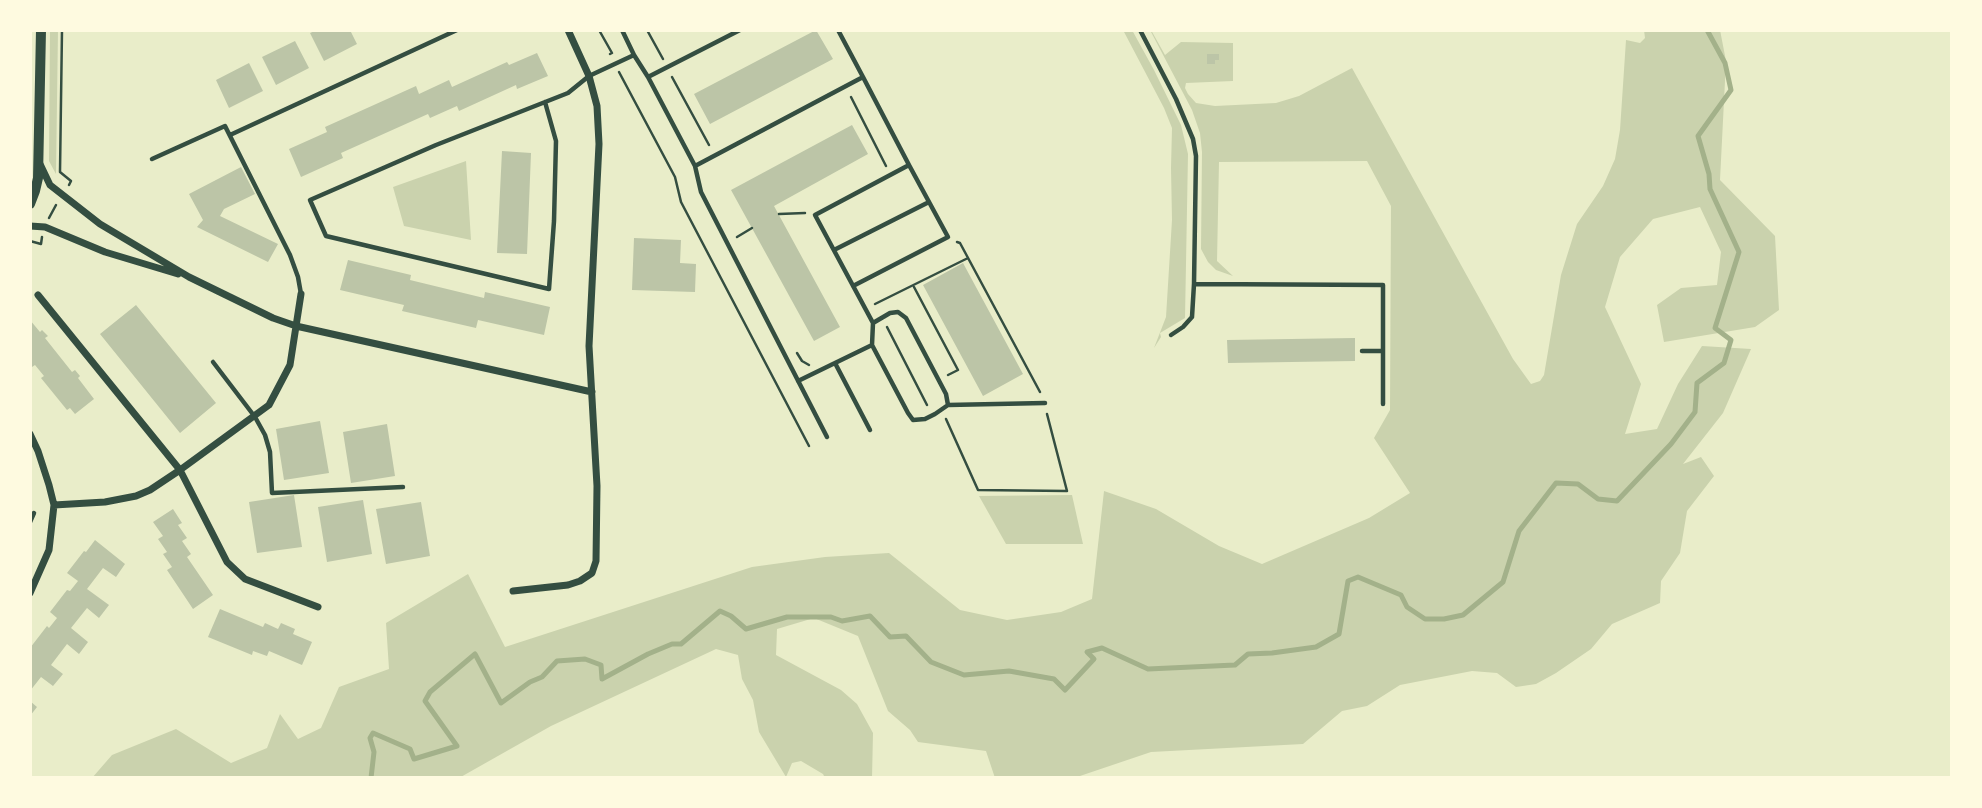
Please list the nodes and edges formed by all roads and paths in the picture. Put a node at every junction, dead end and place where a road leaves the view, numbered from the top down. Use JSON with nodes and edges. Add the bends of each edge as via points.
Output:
{"nodes":[{"id":1,"x":41,"y":30,"type":"edge"},
{"id":2,"x":62,"y":30,"type":"edge"},
{"id":3,"x":457,"y":30,"type":"edge"},
{"id":4,"x":568,"y":30,"type":"edge"},
{"id":5,"x":599,"y":30,"type":"edge"},
{"id":6,"x":622,"y":30,"type":"edge"},
{"id":7,"x":647,"y":30,"type":"edge"},
{"id":8,"x":740,"y":30,"type":"edge"},
{"id":9,"x":838,"y":30,"type":"edge"},
{"id":10,"x":1140,"y":30,"type":"edge"},
{"id":11,"x":634,"y":55,"type":"junction"},
{"id":12,"x":601,"y":59,"type":"dead end"},
{"id":13,"x":667,"y":68,"type":"junction"},
{"id":14,"x":610,"y":74,"type":"dead end"},
{"id":15,"x":589,"y":76,"type":"junction"},
{"id":16,"x":648,"y":77,"type":"junction"},
{"id":17,"x":863,"y":77,"type":"junction"},
{"id":18,"x":845,"y":87,"type":"junction"},
{"id":19,"x":545,"y":102,"type":"junction"},
{"id":20,"x":229,"y":135,"type":"junction"},
{"id":21,"x":30,"y":141,"type":"edge"},
{"id":22,"x":715,"y":146,"type":"dead end"},
{"id":23,"x":152,"y":159,"type":"dead end"},
{"id":24,"x":37,"y":160,"type":"junction"},
{"id":25,"x":909,"y":165,"type":"junction"},
{"id":26,"x":695,"y":166,"type":"junction"},
{"id":27,"x":888,"y":169,"type":"dead end"},
{"id":28,"x":63,"y":196,"type":"junction"},
{"id":29,"x":929,"y":202,"type":"junction"},
{"id":30,"x":30,"y":204,"type":"edge"},
{"id":31,"x":805,"y":213,"type":"dead end"},
{"id":32,"x":779,"y":214,"type":"dead end"},
{"id":33,"x":30,"y":226,"type":"edge"},
{"id":34,"x":45,"y":227,"type":"junction"},
{"id":35,"x":752,"y":228,"type":"dead end"},
{"id":36,"x":735,"y":238,"type":"dead end"},
{"id":37,"x":30,"y":241,"type":"edge"},
{"id":38,"x":834,"y":250,"type":"junction"},
{"id":39,"x":968,"y":258,"type":"dead end"},
{"id":40,"x":189,"y":277,"type":"junction"},
{"id":41,"x":1194,"y":284,"type":"junction"},
{"id":42,"x":913,"y":285,"type":"junction"},
{"id":43,"x":853,"y":286,"type":"junction"},
{"id":44,"x":301,"y":294,"type":"joint"},
{"id":45,"x":38,"y":295,"type":"dead end"},
{"id":46,"x":872,"y":299,"type":"dead end"},
{"id":47,"x":873,"y":323,"type":"junction"},
{"id":48,"x":296,"y":326,"type":"junction"},
{"id":49,"x":1171,"y":335,"type":"dead end"},
{"id":50,"x":872,"y":345,"type":"junction"},
{"id":51,"x":796,"y":350,"type":"dead end"},
{"id":52,"x":1362,"y":351,"type":"dead end"},
{"id":53,"x":1383,"y":351,"type":"junction"},
{"id":54,"x":214,"y":362,"type":"dead end"},
{"id":55,"x":835,"y":363,"type":"junction"},
{"id":56,"x":817,"y":364,"type":"dead end"},
{"id":57,"x":938,"y":380,"type":"junction"},
{"id":58,"x":799,"y":381,"type":"junction"},
{"id":59,"x":592,"y":392,"type":"junction"},
{"id":60,"x":1045,"y":403,"type":"dead end"},
{"id":61,"x":1383,"y":404,"type":"dead end"},
{"id":62,"x":948,"y":405,"type":"junction"},
{"id":63,"x":255,"y":416,"type":"junction"},
{"id":64,"x":870,"y":429,"type":"dead end"},
{"id":65,"x":30,"y":434,"type":"edge"},
{"id":66,"x":827,"y":437,"type":"dead end"},
{"id":67,"x":809,"y":446,"type":"dead end"},
{"id":68,"x":180,"y":470,"type":"junction"},
{"id":69,"x":403,"y":487,"type":"dead end"},
{"id":70,"x":54,"y":505,"type":"junction"},
{"id":71,"x":34,"y":513,"type":"dead end"},
{"id":72,"x":30,"y":522,"type":"edge"},
{"id":73,"x":513,"y":591,"type":"dead end"},
{"id":74,"x":30,"y":593,"type":"edge"},
{"id":75,"x":318,"y":607,"type":"dead end"}],
"edges":[{"from":1,"to":24,"type":"street"},
{"from":2,"to":28,"type":"path","via":[[60,172],[71,181]]},
{"from":3,"to":20,"type":"lane"},
{"from":4,"to":15,"type":"street"},
{"from":5,"to":12,"type":"path","via":[[612,53]]},
{"from":6,"to":11,"type":"lane"},
{"from":7,"to":13,"type":"path"},
{"from":8,"to":13,"type":"lane"},
{"from":9,"to":17,"type":"lane"},
{"from":10,"to":41,"type":"lane","via":[[1193,139]]},
{"from":11,"to":15,"type":"lane"},
{"from":11,"to":16,"type":"lane"},
{"from":13,"to":16,"type":"lane"},
{"from":13,"to":22,"type":"path","via":[[709,147]]},
{"from":14,"to":67,"type":"path","via":[[619,72],[663,153],[681,202]]},
{"from":15,"to":19,"type":"lane","via":[[568,93]]},
{"from":15,"to":59,"type":"street","via":[[597,106],[598,144],[589,346]]},
{"from":16,"to":26,"type":"lane"},
{"from":17,"to":18,"type":"lane"},
{"from":17,"to":25,"type":"lane"},
{"from":18,"to":26,"type":"lane"},
{"from":18,"to":27,"type":"path"},
{"from":19,"to":19,"type":"lane","via":[[310,200],[326,236],[549,289],[555,141]]},
{"from":20,"to":23,"type":"lane","via":[[225,126]]},
{"from":20,"to":44,"type":"lane","via":[[290,255]]},
{"from":21,"to":24,"type":"street"},
{"from":24,"to":28,"type":"street","via":[[50,186]]},
{"from":24,"to":30,"type":"street","via":[[36,191]]},
{"from":25,"to":29,"type":"lane"},
{"from":25,"to":38,"type":"lane","via":[[815,215]]},
{"from":26,"to":58,"type":"lane","via":[[701,192]]},
{"from":28,"to":34,"type":"path"},
{"from":28,"to":40,"type":"street"},
{"from":29,"to":38,"type":"lane"},
{"from":29,"to":43,"type":"lane","via":[[948,237]]},
{"from":31,"to":32,"type":"path"},
{"from":33,"to":34,"type":"street"},
{"from":34,"to":37,"type":"path","via":[[41,244]]},
{"from":34,"to":40,"type":"street","via":[[105,252]]},
{"from":35,"to":36,"type":"path"},
{"from":38,"to":43,"type":"lane"},
{"from":39,"to":42,"type":"path"},
{"from":40,"to":48,"type":"street"},
{"from":41,"to":49,"type":"lane","via":[[1192,317]]},
{"from":41,"to":53,"type":"lane","via":[[1383,285]]},
{"from":42,"to":46,"type":"path","via":[[876,305]]},
{"from":42,"to":57,"type":"path","via":[[958,370]]},
{"from":43,"to":47,"type":"lane"},
{"from":44,"to":48,"type":"street"},
{"from":45,"to":68,"type":"street"},
{"from":47,"to":50,"type":"lane"},
{"from":47,"to":57,"type":"lane","via":[[890,313],[906,318]]},
{"from":48,"to":59,"type":"street"},
{"from":48,"to":63,"type":"street","via":[[290,365],[268,405]]},
{"from":50,"to":55,"type":"lane"},
{"from":50,"to":62,"type":"lane","via":[[913,419],[925,419]]},
{"from":51,"to":56,"type":"path","via":[[807,365]]},
{"from":52,"to":53,"type":"lane"},
{"from":53,"to":61,"type":"lane"},
{"from":54,"to":63,"type":"lane"},
{"from":55,"to":58,"type":"lane"},
{"from":55,"to":64,"type":"lane"},
{"from":57,"to":62,"type":"lane"},
{"from":58,"to":66,"type":"lane"},
{"from":59,"to":73,"type":"street","via":[[597,486],[592,573],[568,585]]},
{"from":60,"to":62,"type":"lane"},
{"from":63,"to":68,"type":"street"},
{"from":63,"to":69,"type":"lane","via":[[270,452],[272,493]]},
{"from":65,"to":70,"type":"street"},
{"from":68,"to":70,"type":"street","via":[[136,496]]},
{"from":68,"to":75,"type":"street","via":[[227,562],[245,579]]},
{"from":70,"to":74,"type":"street","via":[[49,550]]},
{"from":71,"to":72,"type":"lane"}]}
